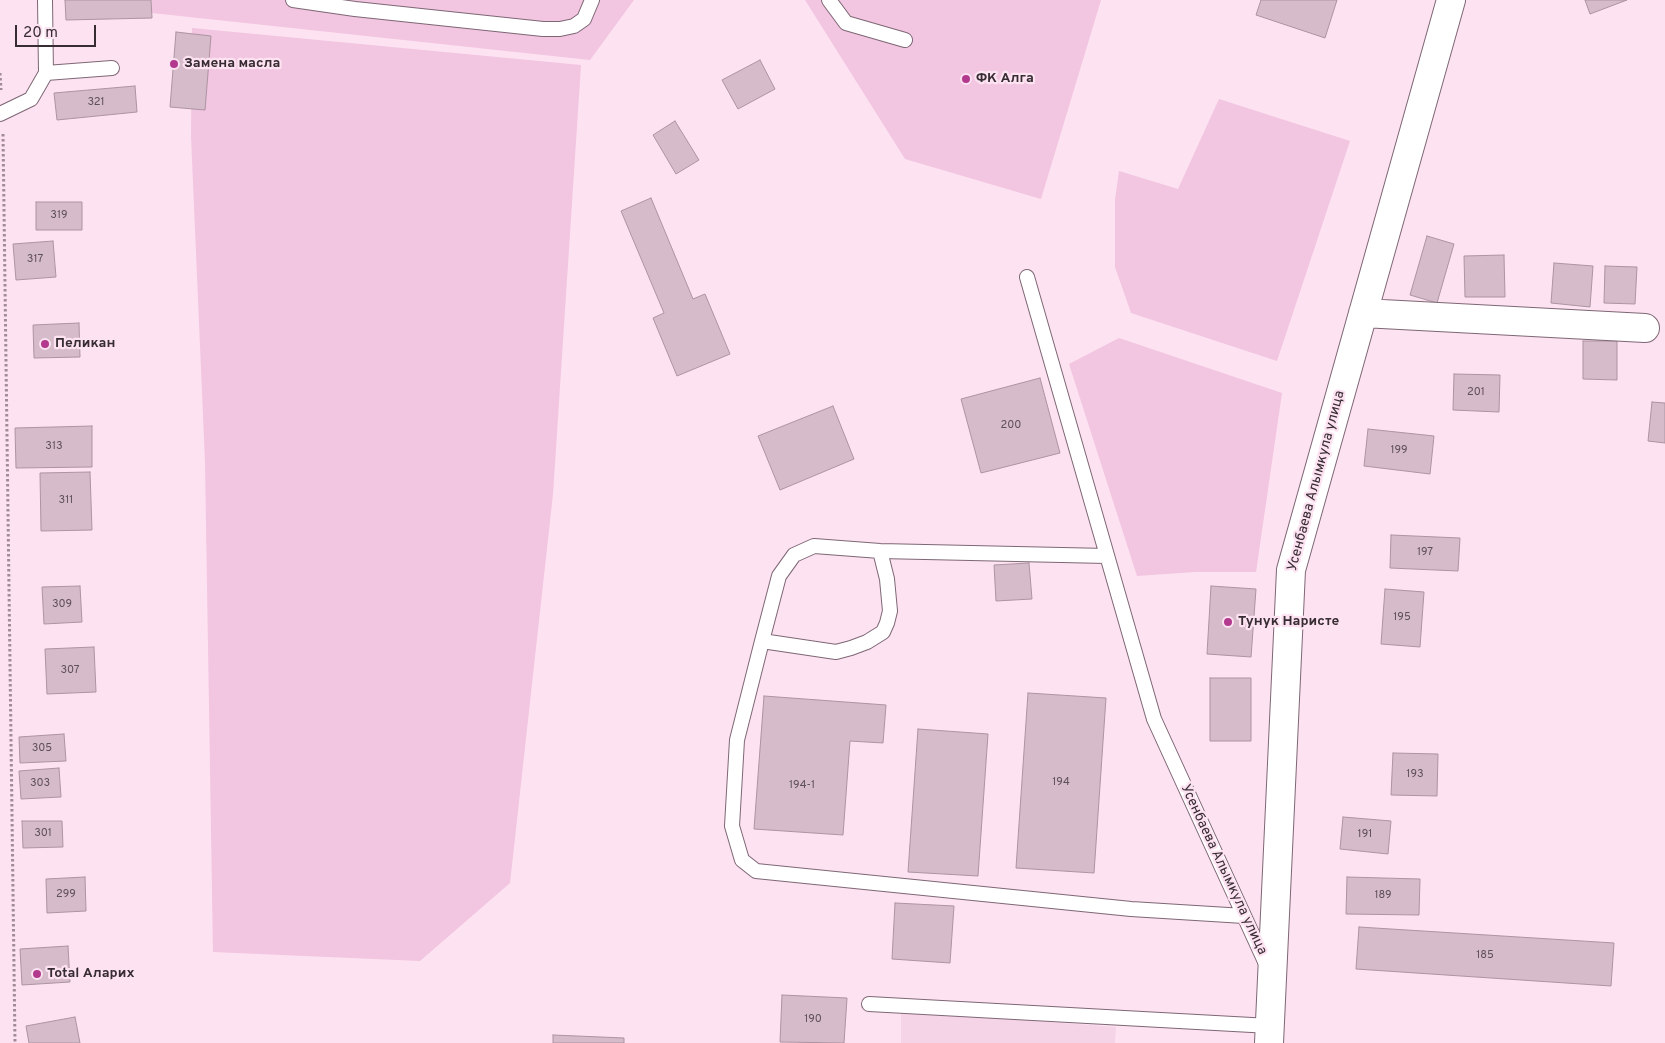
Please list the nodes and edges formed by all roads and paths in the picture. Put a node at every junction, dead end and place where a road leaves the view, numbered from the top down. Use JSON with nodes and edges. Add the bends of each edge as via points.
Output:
{"nodes":[{"id":1,"x":45,"y":0,"type":"edge"},
{"id":2,"x":293,"y":0,"type":"edge"},
{"id":3,"x":592,"y":0,"type":"edge"},
{"id":4,"x":830,"y":0,"type":"edge"},
{"id":5,"x":1454,"y":2,"type":"edge"},
{"id":6,"x":905,"y":40,"type":"dead end"},
{"id":7,"x":112,"y":68,"type":"dead end"},
{"id":8,"x":46,"y":73,"type":"junction"},
{"id":9,"x":1,"y":114,"type":"edge"},
{"id":10,"x":1027,"y":277,"type":"dead end"},
{"id":11,"x":1363,"y":313,"type":"junction"},
{"id":12,"x":1646,"y":328,"type":"dead end"},
{"id":13,"x":880,"y":550,"type":"junction"},
{"id":14,"x":1108,"y":556,"type":"junction"},
{"id":15,"x":762,"y":641,"type":"junction"},
{"id":16,"x":1244,"y":916,"type":"junction"},
{"id":17,"x":1272,"y":976,"type":"junction"},
{"id":18,"x":869,"y":1004,"type":"dead end"},
{"id":19,"x":1270,"y":1034,"type":"edge"},
{"id":20,"x":15,"y":1043,"type":"edge"}],
"edges":[{"from":1,"to":8,"type":"lane"},
{"from":2,"to":3,"type":"lane","via":[[543,29],[574,26],[584,18]]},
{"from":4,"to":6,"type":"lane","via":[[846,23]]},
{"from":5,"to":11,"type":"street","name":"Усенбаева Алымкула улица"},
{"from":7,"to":8,"type":"lane"},
{"from":8,"to":9,"type":"lane","via":[[31,99]]},
{"from":9,"to":20,"type":"path","via":[[5,198]]},
{"from":10,"to":14,"type":"lane","name":"Усенбаева Алымкула улица"},
{"from":11,"to":12,"type":"street"},
{"from":11,"to":17,"type":"street","name":"Усенбаева Алымкула улица","via":[[1291,570]]},
{"from":13,"to":14,"type":"lane"},
{"from":13,"to":15,"type":"lane","via":[[814,546],[794,555],[779,576]]},
{"from":13,"to":15,"type":"lane","via":[[890,611],[883,632],[867,642],[836,652]]},
{"from":14,"to":16,"type":"lane","name":"Усенбаева Алымкула улица","via":[[1154,719]]},
{"from":15,"to":16,"type":"lane","via":[[737,740],[732,826],[742,860],[756,871]]},
{"from":16,"to":17,"type":"lane","name":"Усенбаева Алымкула улица"},
{"from":17,"to":19,"type":"street","name":"Усенбаева Алымкула улица"},
{"from":18,"to":19,"type":"lane"}]}
